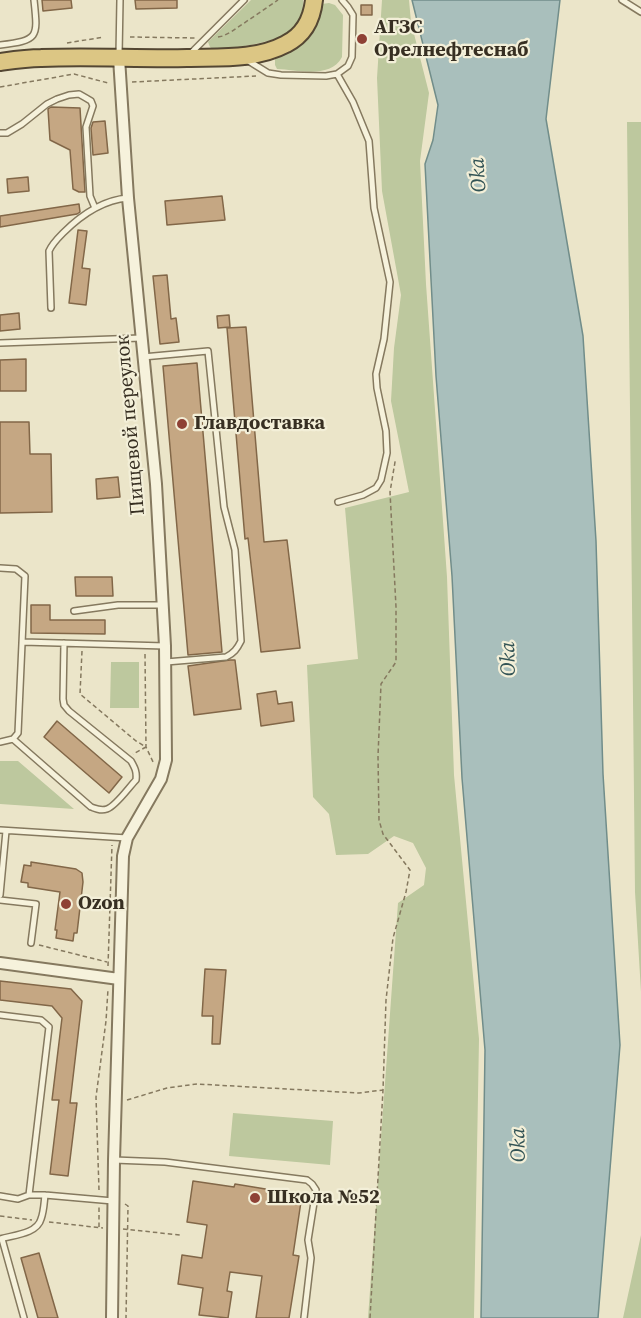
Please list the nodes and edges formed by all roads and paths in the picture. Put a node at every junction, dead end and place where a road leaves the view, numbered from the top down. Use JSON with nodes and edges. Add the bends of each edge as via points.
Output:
{"nodes":[{"id":1,"x":34,"y":0,"type":"edge"},
{"id":2,"x":120,"y":0,"type":"edge"},
{"id":3,"x":244,"y":0,"type":"edge"},
{"id":4,"x":314,"y":0,"type":"edge"},
{"id":5,"x":342,"y":0,"type":"edge"},
{"id":6,"x":622,"y":0,"type":"edge"},
{"id":7,"x":641,"y":12,"type":"edge"},
{"id":8,"x":0,"y":45,"type":"edge"},
{"id":9,"x":241,"y":56,"type":"junction"},
{"id":10,"x":119,"y":58,"type":"junction"},
{"id":11,"x":186,"y":58,"type":"junction"},
{"id":12,"x":0,"y":62,"type":"edge"},
{"id":13,"x":268,"y":73,"type":"junction"},
{"id":14,"x":337,"y":74,"type":"junction"},
{"id":15,"x":131,"y":82,"type":"dead end"},
{"id":16,"x":108,"y":83,"type":"dead end"},
{"id":17,"x":0,"y":87,"type":"edge"},
{"id":18,"x":0,"y":133,"type":"edge"},
{"id":19,"x":128,"y":198,"type":"junction"},
{"id":20,"x":95,"y":208,"type":"junction"},
{"id":21,"x":51,"y":308,"type":"dead end"},
{"id":22,"x":141,"y":338,"type":"junction"},
{"id":23,"x":0,"y":343,"type":"edge"},
{"id":24,"x":143,"y":357,"type":"junction"},
{"id":25,"x":387,"y":453,"type":"junction"},
{"id":26,"x":338,"y":502,"type":"dead end"},
{"id":27,"x":0,"y":568,"type":"edge"},
{"id":28,"x":162,"y":605,"type":"junction"},
{"id":29,"x":74,"y":611,"type":"dead end"},
{"id":30,"x":23,"y":642,"type":"junction"},
{"id":31,"x":64,"y":643,"type":"junction"},
{"id":32,"x":83,"y":644,"type":"junction"},
{"id":33,"x":165,"y":646,"type":"junction"},
{"id":34,"x":166,"y":662,"type":"junction"},
{"id":35,"x":13,"y":740,"type":"junction"},
{"id":36,"x":0,"y":742,"type":"edge"},
{"id":37,"x":127,"y":758,"type":"junction"},
{"id":38,"x":3,"y":831,"type":"edge"},
{"id":39,"x":128,"y":838,"type":"junction"},
{"id":40,"x":0,"y":895,"type":"edge"},
{"id":41,"x":0,"y":900,"type":"edge"},
{"id":42,"x":31,"y":944,"type":"joint"},
{"id":43,"x":108,"y":962,"type":"dead end"},
{"id":44,"x":0,"y":963,"type":"edge"},
{"id":45,"x":119,"y":979,"type":"junction"},
{"id":46,"x":0,"y":1015,"type":"edge"},
{"id":47,"x":383,"y":1090,"type":"junction"},
{"id":48,"x":123,"y":1102,"type":"dead end"},
{"id":49,"x":114,"y":1161,"type":"junction"},
{"id":50,"x":29,"y":1195,"type":"junction"},
{"id":51,"x":45,"y":1195,"type":"junction"},
{"id":52,"x":0,"y":1196,"type":"edge"},
{"id":53,"x":116,"y":1202,"type":"junction"},
{"id":54,"x":0,"y":1216,"type":"edge"},
{"id":55,"x":41,"y":1221,"type":"junction"},
{"id":56,"x":113,"y":1229,"type":"junction"},
{"id":57,"x":128,"y":1229,"type":"junction"},
{"id":58,"x":180,"y":1235,"type":"dead end"},
{"id":59,"x":1,"y":1239,"type":"edge"},
{"id":60,"x":24,"y":1318,"type":"edge"},
{"id":61,"x":112,"y":1318,"type":"edge"},
{"id":62,"x":126,"y":1318,"type":"edge"},
{"id":63,"x":304,"y":1318,"type":"edge"},
{"id":64,"x":370,"y":1318,"type":"edge"}],
"edges":[{"from":1,"to":8,"type":"lane","via":[[37,27],[32,36],[23,42]]},
{"from":2,"to":10,"type":"lane","name":"Пищевой переулок"},
{"from":3,"to":11,"type":"lane"},
{"from":4,"to":9,"type":"highway","via":[[308,23],[300,34],[286,44]]},
{"from":5,"to":14,"type":"lane","via":[[353,15],[352,57]]},
{"from":6,"to":7,"type":"lane"},
{"from":9,"to":11,"type":"highway"},
{"from":9,"to":13,"type":"lane"},
{"from":10,"to":11,"type":"highway"},
{"from":10,"to":12,"type":"highway"},
{"from":10,"to":19,"type":"street","name":"Пищевой переулок"},
{"from":13,"to":14,"type":"lane"},
{"from":13,"to":15,"type":"path"},
{"from":14,"to":25,"type":"lane","via":[[369,141],[374,208],[390,282],[376,374]]},
{"from":16,"to":17,"type":"path","via":[[74,74]]},
{"from":18,"to":20,"type":"lane","via":[[15,129],[57,99],[80,94],[91,101],[87,136],[90,196]]},
{"from":19,"to":20,"type":"lane"},
{"from":19,"to":22,"type":"street","name":"Пищевой переулок"},
{"from":20,"to":21,"type":"lane","via":[[52,244]]},
{"from":22,"to":23,"type":"lane"},
{"from":22,"to":24,"type":"street","name":"Пищевой переулок"},
{"from":24,"to":28,"type":"street","name":"Пищевой переулок","via":[[156,484]]},
{"from":24,"to":34,"type":"lane","via":[[208,351],[224,507],[235,550],[241,641],[237,650],[226,657]]},
{"from":25,"to":26,"type":"lane","via":[[376,488]]},
{"from":25,"to":47,"type":"path","via":[[395,462],[390,492],[396,662],[381,684],[379,820],[383,834],[410,870],[393,938]]},
{"from":27,"to":30,"type":"lane","via":[[16,569],[25,576]]},
{"from":28,"to":29,"type":"lane","via":[[118,604]]},
{"from":28,"to":33,"type":"street","name":"Пищевой переулок"},
{"from":30,"to":31,"type":"lane"},
{"from":30,"to":35,"type":"lane","via":[[18,733]]},
{"from":31,"to":32,"type":"lane"},
{"from":31,"to":37,"type":"lane","via":[[64,705]]},
{"from":32,"to":33,"type":"lane"},
{"from":32,"to":37,"type":"path","via":[[80,694],[146,747]]},
{"from":33,"to":34,"type":"street","name":"Пищевой переулок"},
{"from":34,"to":39,"type":"street","name":"Пищевой переулок","via":[[165,770]]},
{"from":35,"to":36,"type":"lane"},
{"from":35,"to":37,"type":"lane","via":[[100,810],[112,806],[136,780],[136,768]]},
{"from":38,"to":39,"type":"lane"},
{"from":38,"to":40,"type":"lane"},
{"from":39,"to":45,"type":"street","name":"Пищевой переулок","via":[[121,882]]},
{"from":41,"to":42,"type":"lane","via":[[36,904]]},
{"from":42,"to":43,"type":"path"},
{"from":44,"to":45,"type":"street"},
{"from":45,"to":49,"type":"street","name":"Пищевой переулок"},
{"from":46,"to":50,"type":"lane","via":[[41,1020],[48,1027]]},
{"from":47,"to":48,"type":"path","via":[[358,1093],[197,1084],[166,1088]]},
{"from":47,"to":64,"type":"path"},
{"from":49,"to":53,"type":"street","name":"Пищевой переулок"},
{"from":49,"to":63,"type":"lane","via":[[165,1162],[307,1180],[312,1184],[316,1190],[308,1240]]},
{"from":50,"to":51,"type":"lane"},
{"from":50,"to":52,"type":"lane","via":[[18,1199]]},
{"from":51,"to":53,"type":"lane"},
{"from":51,"to":55,"type":"lane"},
{"from":53,"to":56,"type":"street","name":"Пищевой переулок"},
{"from":53,"to":57,"type":"path","via":[[128,1206]]},
{"from":54,"to":55,"type":"path"},
{"from":55,"to":56,"type":"path"},
{"from":55,"to":59,"type":"lane","via":[[32,1230]]},
{"from":56,"to":57,"type":"path"},
{"from":56,"to":61,"type":"street","name":"Пищевой переулок"},
{"from":57,"to":58,"type":"path"},
{"from":57,"to":62,"type":"path"},
{"from":59,"to":60,"type":"lane"}]}
